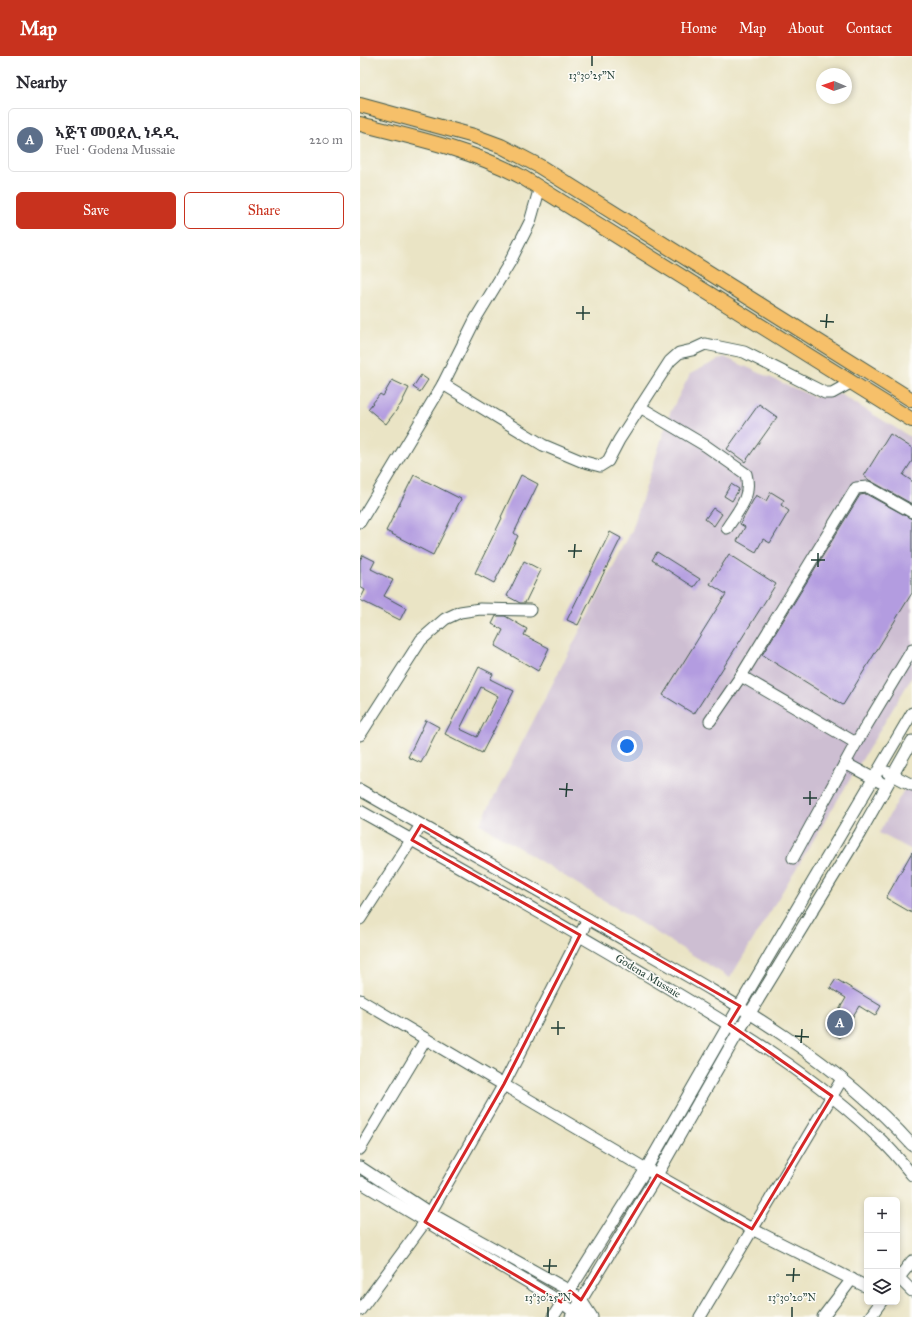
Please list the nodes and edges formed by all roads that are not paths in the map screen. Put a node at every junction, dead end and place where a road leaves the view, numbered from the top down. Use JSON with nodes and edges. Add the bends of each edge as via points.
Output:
{"nodes":[{"id":1,"x":360,"y":105,"type":"edge"},
{"id":2,"x":360,"y":124,"type":"edge"},
{"id":3,"x":540,"y":187,"type":"junction"},
{"id":4,"x":680,"y":254,"type":"junction"},
{"id":5,"x":670,"y":268,"type":"junction"},
{"id":6,"x":852,"y":382,"type":"junction"},
{"id":7,"x":443,"y":384,"type":"junction"},
{"id":8,"x":912,"y":400,"type":"edge"},
{"id":9,"x":640,"y":407,"type":"junction"},
{"id":10,"x":907,"y":417,"type":"edge"},
{"id":11,"x":912,"y":512,"type":"edge"},
{"id":12,"x":360,"y":522,"type":"edge"},
{"id":13,"x":727,"y":528,"type":"dead end"},
{"id":14,"x":530,"y":610,"type":"dead end"},
{"id":15,"x":912,"y":650,"type":"edge"},
{"id":16,"x":741,"y":676,"type":"junction"},
{"id":17,"x":912,"y":713,"type":"edge"},
{"id":18,"x":710,"y":721,"type":"dead end"},
{"id":19,"x":360,"y":735,"type":"edge"},
{"id":20,"x":912,"y":741,"type":"edge"},
{"id":21,"x":856,"y":743,"type":"junction"},
{"id":22,"x":846,"y":763,"type":"junction"},
{"id":23,"x":880,"y":767,"type":"junction"},
{"id":24,"x":892,"y":774,"type":"junction"},
{"id":25,"x":873,"y":778,"type":"junction"},
{"id":26,"x":912,"y":785,"type":"edge"},
{"id":27,"x":886,"y":786,"type":"junction"},
{"id":28,"x":360,"y":790,"type":"edge"},
{"id":29,"x":360,"y":811,"type":"edge"},
{"id":30,"x":421,"y":825,"type":"junction"},
{"id":31,"x":412,"y":840,"type":"junction"},
{"id":32,"x":793,"y":858,"type":"dead end"},
{"id":33,"x":360,"y":919,"type":"edge"},
{"id":34,"x":588,"y":919,"type":"junction"},
{"id":35,"x":580,"y":935,"type":"junction"},
{"id":36,"x":360,"y":1000,"type":"edge"},
{"id":37,"x":740,"y":1006,"type":"junction"},
{"id":38,"x":751,"y":1013,"type":"junction"},
{"id":39,"x":729,"y":1024,"type":"junction"},
{"id":40,"x":739,"y":1031,"type":"junction"},
{"id":41,"x":426,"y":1039,"type":"junction"},
{"id":42,"x":842,"y":1080,"type":"junction"},
{"id":43,"x":504,"y":1084,"type":"junction"},
{"id":44,"x":832,"y":1096,"type":"junction"},
{"id":45,"x":912,"y":1144,"type":"edge"},
{"id":46,"x":360,"y":1149,"type":"edge"},
{"id":47,"x":360,"y":1167,"type":"edge"},
{"id":48,"x":646,"y":1169,"type":"junction"},
{"id":49,"x":656,"y":1175,"type":"junction"},
{"id":50,"x":912,"y":1175,"type":"edge"},
{"id":51,"x":360,"y":1182,"type":"edge"},
{"id":52,"x":427,"y":1217,"type":"junction"},
{"id":53,"x":752,"y":1229,"type":"junction"},
{"id":54,"x":495,"y":1250,"type":"junction"},
{"id":55,"x":488,"y":1260,"type":"junction"},
{"id":56,"x":912,"y":1261,"type":"edge"},
{"id":57,"x":900,"y":1276,"type":"edge"},
{"id":58,"x":852,"y":1279,"type":"junction"},
{"id":59,"x":900,"y":1281,"type":"edge"},
{"id":60,"x":864,"y":1285,"type":"edge"},
{"id":61,"x":570,"y":1291,"type":"junction"},
{"id":62,"x":912,"y":1291,"type":"edge"},
{"id":63,"x":581,"y":1300,"type":"junction"},
{"id":64,"x":561,"y":1302,"type":"junction"},
{"id":65,"x":879,"y":1305,"type":"edge"},
{"id":66,"x":360,"y":1310,"type":"edge"},
{"id":67,"x":572,"y":1314,"type":"edge"},
{"id":68,"x":553,"y":1317,"type":"edge"},
{"id":69,"x":587,"y":1317,"type":"edge"},
{"id":70,"x":592,"y":1317,"type":"edge"},
{"id":71,"x":700,"y":1317,"type":"edge"},
{"id":72,"x":823,"y":1317,"type":"edge"},
{"id":73,"x":870,"y":1317,"type":"edge"}],
"edges":[{"from":1,"to":4,"type":"main road","via":[[474,136],[501,146],[539,166]]},
{"from":2,"to":3,"type":"main road","via":[[467,153],[496,164]]},
{"from":3,"to":5,"type":"main road"},
{"from":3,"to":7,"type":"street","via":[[530,222],[510,262],[476,318]]},
{"from":4,"to":5,"type":"main road"},
{"from":4,"to":8,"type":"main road"},
{"from":5,"to":6,"type":"main road"},
{"from":6,"to":9,"type":"street","via":[[832,393],[825,393],[744,352],[705,344],[680,353],[670,361]]},
{"from":6,"to":10,"type":"main road"},
{"from":7,"to":9,"type":"street","via":[[543,444],[581,462],[600,466],[608,461]]},
{"from":7,"to":12,"type":"street"},
{"from":8,"to":10,"type":"main road"},
{"from":9,"to":13,"type":"street","via":[[706,446],[746,474],[748,494]]},
{"from":11,"to":16,"type":"street","via":[[868,487],[856,488]]},
{"from":14,"to":19,"type":"street","via":[[480,609],[460,612],[445,619],[421,640]]},
{"from":15,"to":21,"type":"street"},
{"from":16,"to":18,"type":"street"},
{"from":16,"to":21,"type":"street"},
{"from":17,"to":23,"type":"street"},
{"from":20,"to":24,"type":"street"},
{"from":21,"to":22,"type":"street"},
{"from":22,"to":25,"type":"street"},
{"from":22,"to":32,"type":"street"},
{"from":23,"to":24,"type":"street"},
{"from":23,"to":25,"type":"street"},
{"from":24,"to":26,"type":"street"},
{"from":24,"to":27,"type":"street"},
{"from":25,"to":27,"type":"street"},
{"from":25,"to":37,"type":"street"},
{"from":27,"to":38,"type":"street"},
{"from":28,"to":30,"type":"street","name":"Godena Mussaie"},
{"from":29,"to":31,"type":"street","name":"Godena Mussaie"},
{"from":30,"to":31,"type":"street"},
{"from":30,"to":34,"type":"street","name":"Godena Mussaie"},
{"from":31,"to":33,"type":"street"},
{"from":31,"to":35,"type":"street","name":"Godena Mussaie"},
{"from":34,"to":35,"type":"street"},
{"from":34,"to":37,"type":"street","name":"Godena Mussaie"},
{"from":35,"to":39,"type":"street","name":"Godena Mussaie"},
{"from":35,"to":43,"type":"street"},
{"from":36,"to":41,"type":"street"},
{"from":37,"to":38,"type":"street","name":"Godena Mussaie"},
{"from":37,"to":39,"type":"street"},
{"from":38,"to":40,"type":"street"},
{"from":38,"to":42,"type":"street","name":"Godena Mussaie"},
{"from":39,"to":40,"type":"street","name":"Godena Mussaie"},
{"from":39,"to":48,"type":"street"},
{"from":40,"to":44,"type":"street","name":"Godena Mussaie"},
{"from":40,"to":49,"type":"street"},
{"from":41,"to":43,"type":"street"},
{"from":41,"to":46,"type":"street"},
{"from":42,"to":44,"type":"street"},
{"from":42,"to":45,"type":"street","name":"Godena Mussaie","via":[[872,1103]]},
{"from":43,"to":48,"type":"street"},
{"from":43,"to":52,"type":"street"},
{"from":44,"to":50,"type":"street","name":"Godena Mussaie","via":[[884,1143]]},
{"from":44,"to":53,"type":"street"},
{"from":47,"to":52,"type":"street"},
{"from":48,"to":49,"type":"street"},
{"from":48,"to":61,"type":"street"},
{"from":49,"to":53,"type":"street"},
{"from":49,"to":63,"type":"street"},
{"from":51,"to":52,"type":"street"},
{"from":52,"to":54,"type":"street"},
{"from":52,"to":55,"type":"street"},
{"from":52,"to":66,"type":"street"},
{"from":53,"to":58,"type":"street"},
{"from":53,"to":71,"type":"street"},
{"from":54,"to":55,"type":"street"},
{"from":54,"to":61,"type":"street"},
{"from":55,"to":64,"type":"street"},
{"from":56,"to":57,"type":"street"},
{"from":58,"to":60,"type":"street"},
{"from":58,"to":72,"type":"street"},
{"from":59,"to":62,"type":"street"},
{"from":61,"to":63,"type":"street"},
{"from":61,"to":64,"type":"street"},
{"from":63,"to":67,"type":"street"},
{"from":63,"to":70,"type":"street"},
{"from":64,"to":67,"type":"street"},
{"from":64,"to":68,"type":"street"},
{"from":65,"to":73,"type":"street"},
{"from":67,"to":69,"type":"street"}]}
